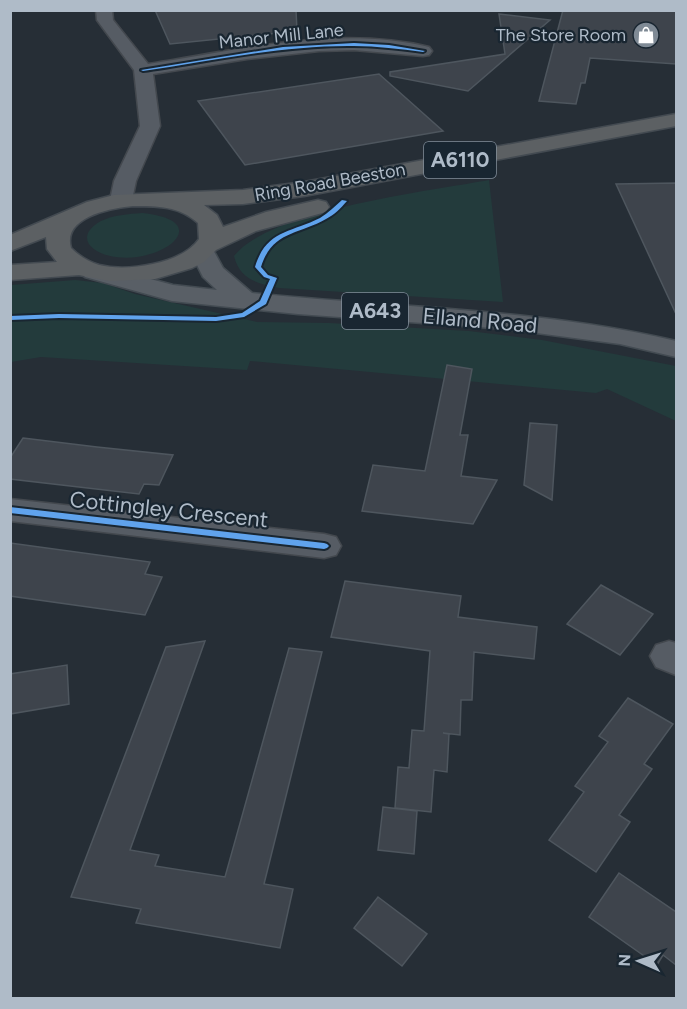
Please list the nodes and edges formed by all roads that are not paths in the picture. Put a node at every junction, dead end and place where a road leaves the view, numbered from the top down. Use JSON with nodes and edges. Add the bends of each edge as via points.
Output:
{"nodes":[{"id":1,"x":104,"y":10,"type":"edge"},
{"id":2,"x":423,"y":51,"type":"dead end"},
{"id":3,"x":143,"y":70,"type":"junction"},
{"id":4,"x":676,"y":120,"type":"edge"},
{"id":5,"x":676,"y":134,"type":"edge"},
{"id":6,"x":159,"y":199,"type":"junction"},
{"id":7,"x":121,"y":200,"type":"junction"},
{"id":8,"x":75,"y":217,"type":"junction"},
{"id":9,"x":10,"y":244,"type":"edge"},
{"id":10,"x":205,"y":248,"type":"junction"},
{"id":11,"x":87,"y":269,"type":"junction"},
{"id":12,"x":10,"y":273,"type":"edge"},
{"id":13,"x":245,"y":301,"type":"junction"},
{"id":14,"x":676,"y":349,"type":"edge"},
{"id":15,"x":10,"y":510,"type":"edge"},
{"id":16,"x":324,"y":546,"type":"dead end"}],
"edges":[{"from":1,"to":3,"type":"street","via":[[105,20]]},
{"from":2,"to":3,"type":"street","name":"Manor Mill Lane","via":[[395,45],[326,45]]},
{"from":3,"to":7,"type":"street","via":[[150,126],[125,181]]},
{"from":4,"to":6,"type":"highway","name":"Ring Road Beeston","number":"A6110","via":[[304,189],[243,197]]},
{"from":5,"to":10,"type":"highway","name":"Ring Road Beeston","number":"A6110","via":[[264,218],[231,231]]},
{"from":6,"to":7,"type":"highway"},
{"from":6,"to":10,"type":"highway","via":[[201,212],[213,232]]},
{"from":7,"to":8,"type":"highway"},
{"from":8,"to":9,"type":"highway"},
{"from":8,"to":11,"type":"highway","via":[[64,226],[57,245],[61,254]]},
{"from":10,"to":11,"type":"highway","name":"Ring Road Beeston","via":[[188,261],[165,269],[116,274]]},
{"from":10,"to":13,"type":"main road","via":[[212,272]]},
{"from":11,"to":12,"type":"highway"},
{"from":11,"to":13,"type":"main road","name":"Elland Road","number":"A643","via":[[172,293]]},
{"from":13,"to":14,"type":"main road","name":"Elland Road","number":"A643","via":[[506,321],[620,336]]},
{"from":15,"to":16,"type":"street","name":"Cottingley Crescent"}]}
